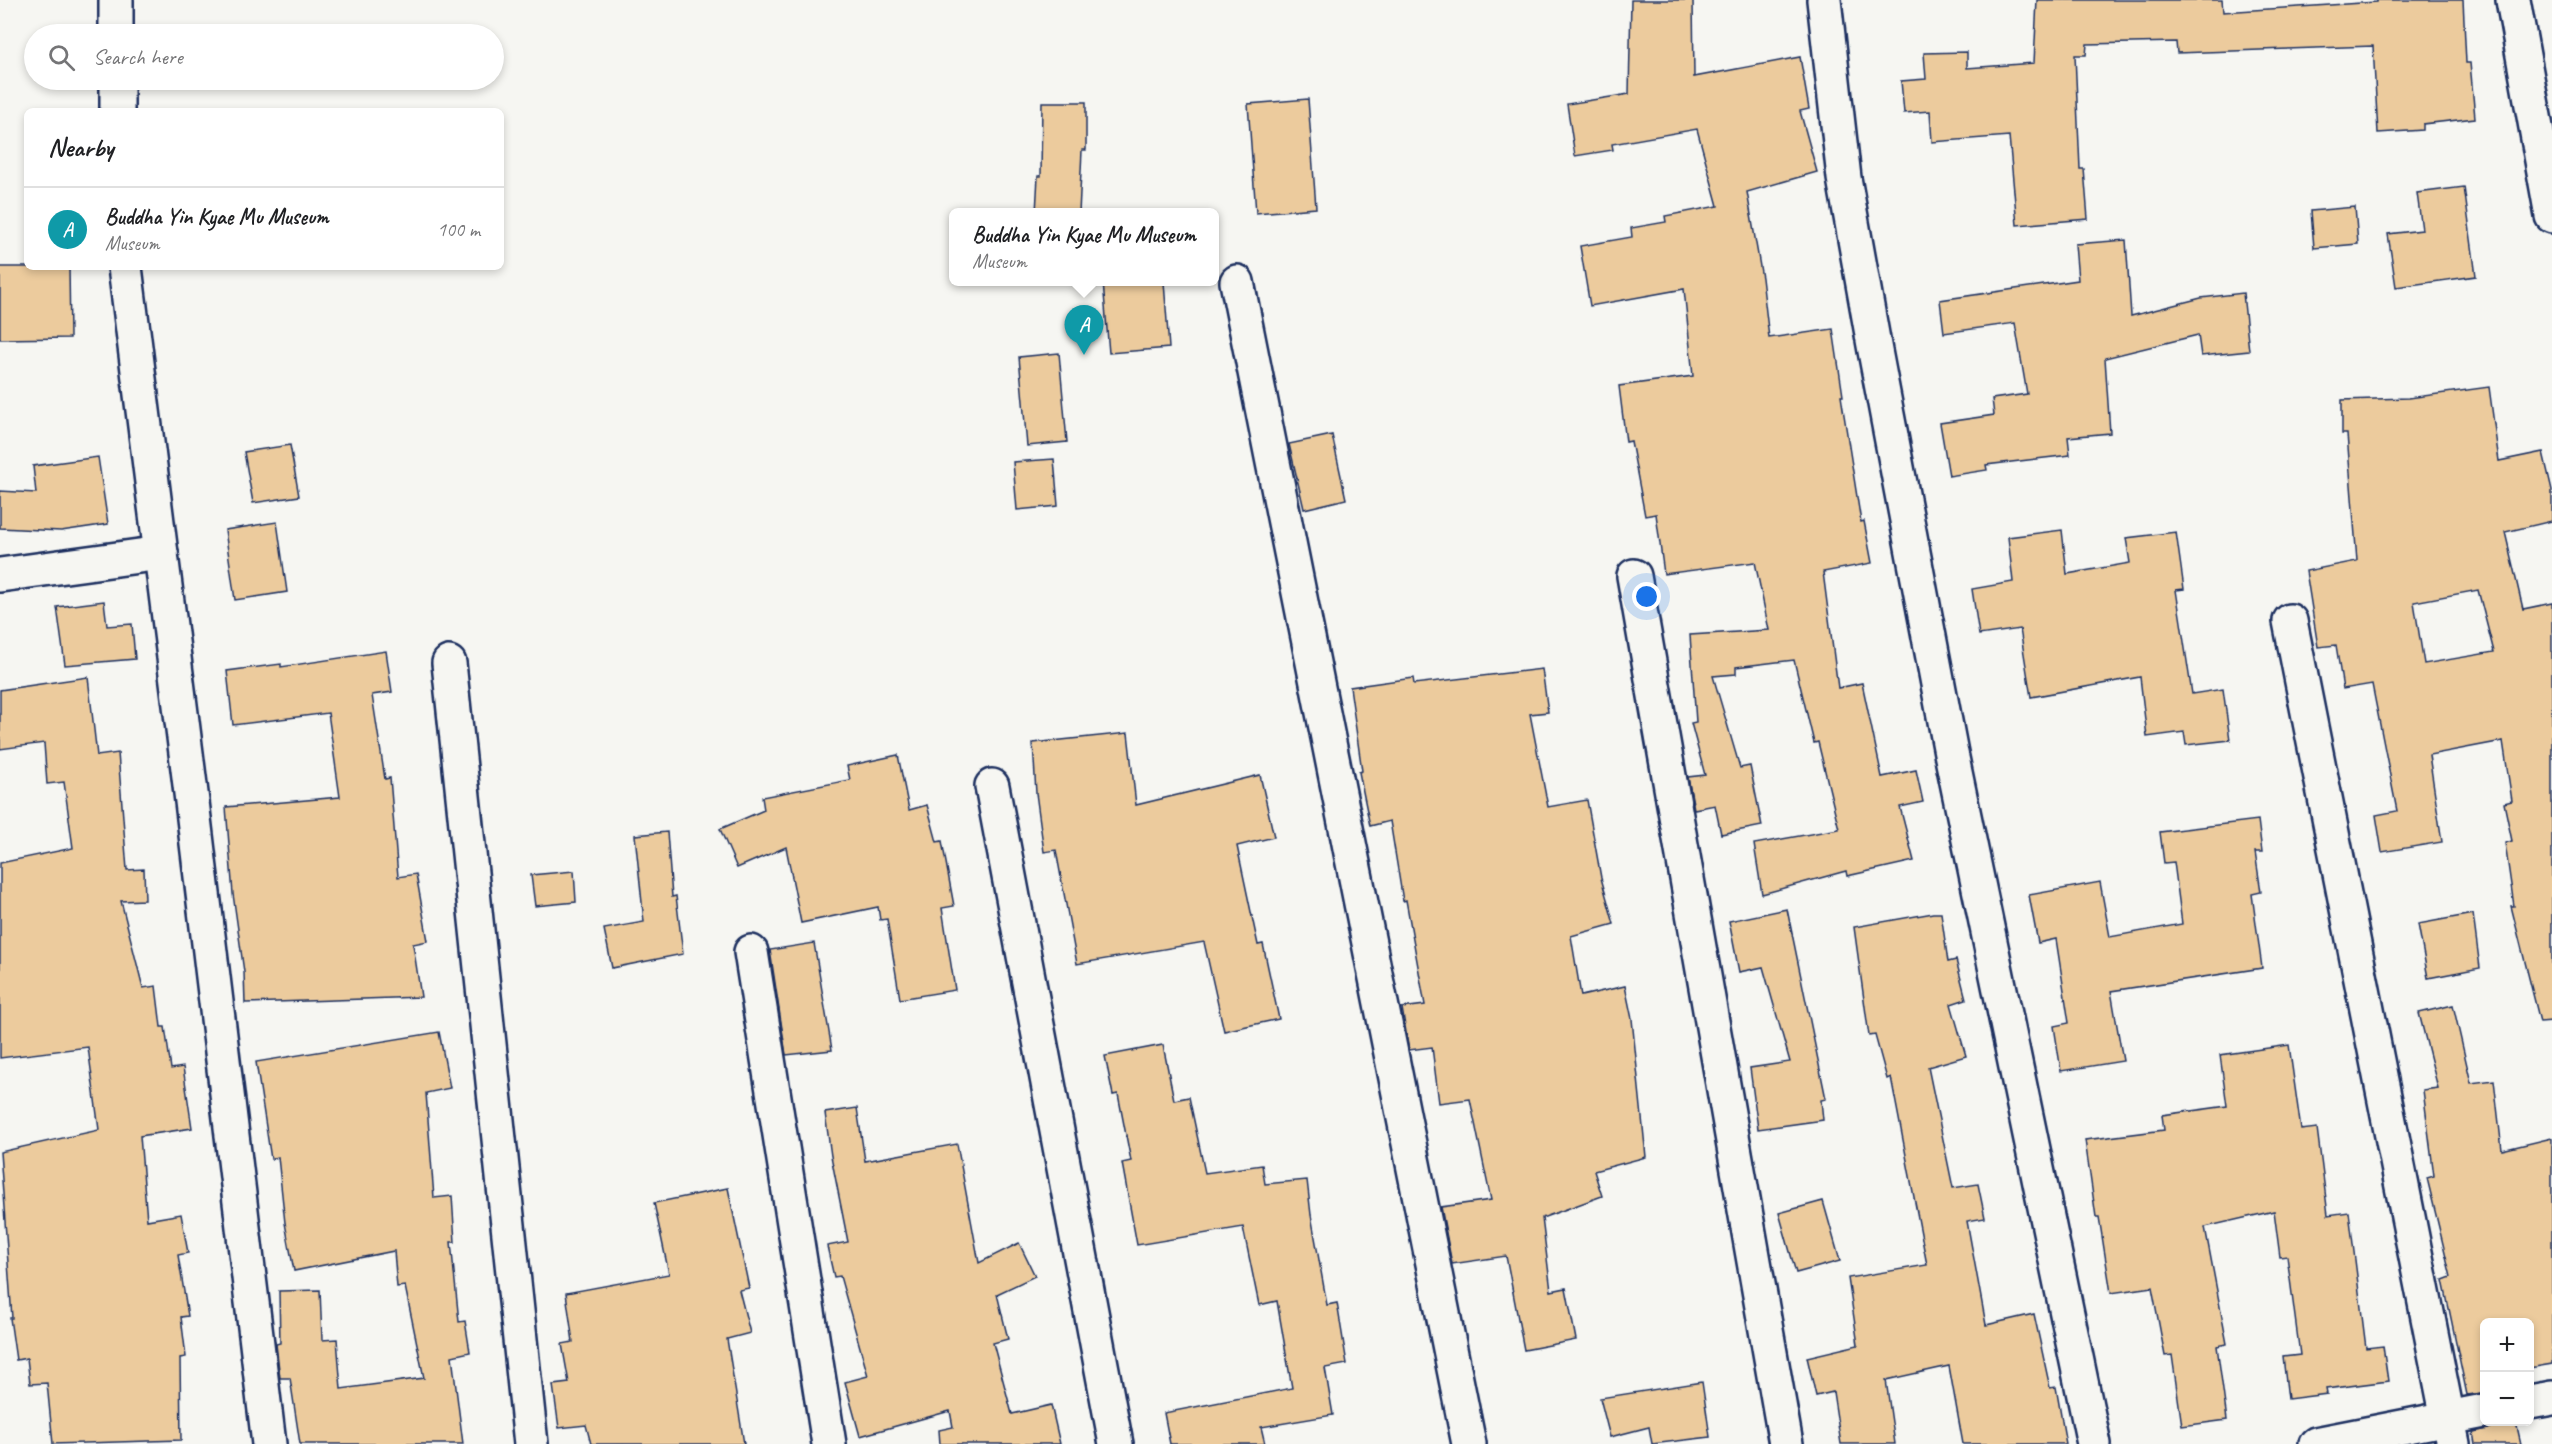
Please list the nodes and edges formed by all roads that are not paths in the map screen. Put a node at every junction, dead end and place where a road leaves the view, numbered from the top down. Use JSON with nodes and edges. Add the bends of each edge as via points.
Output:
{"nodes":[{"id":1,"x":116,"y":0,"type":"edge"},
{"id":2,"x":1824,"y":0,"type":"edge"},
{"id":3,"x":2513,"y":0,"type":"edge"},
{"id":4,"x":116,"y":24,"type":"edge"},
{"id":5,"x":117,"y":90,"type":"edge"},
{"id":6,"x":117,"y":108,"type":"edge"},
{"id":7,"x":2552,"y":216,"type":"edge"},
{"id":8,"x":125,"y":270,"type":"edge"},
{"id":9,"x":1237,"y":282,"type":"dead end"},
{"id":10,"x":161,"y":554,"type":"junction"},
{"id":11,"x":0,"y":575,"type":"edge"},
{"id":12,"x":1635,"y":576,"type":"dead end"},
{"id":13,"x":2290,"y":621,"type":"dead end"},
{"id":14,"x":449,"y":663,"type":"dead end"},
{"id":15,"x":992,"y":786,"type":"dead end"},
{"id":16,"x":751,"y":952,"type":"dead end"},
{"id":17,"x":2552,"y":1398,"type":"edge"},
{"id":18,"x":2534,"y":1401,"type":"edge"},
{"id":19,"x":2480,"y":1413,"type":"edge"},
{"id":20,"x":2451,"y":1431,"type":"edge"},
{"id":21,"x":269,"y":1444,"type":"edge"},
{"id":22,"x":531,"y":1444,"type":"edge"},
{"id":23,"x":829,"y":1444,"type":"edge"},
{"id":24,"x":1116,"y":1444,"type":"edge"},
{"id":25,"x":1469,"y":1444,"type":"edge"},
{"id":26,"x":1785,"y":1444,"type":"edge"},
{"id":27,"x":2094,"y":1444,"type":"edge"},
{"id":28,"x":2316,"y":1444,"type":"edge"}],
"edges":[{"from":1,"to":4,"type":"street"},
{"from":2,"to":27,"type":"street","via":[[1844,178],[1877,362],[1951,753]]},
{"from":3,"to":7,"type":"street"},
{"from":5,"to":6,"type":"street"},
{"from":8,"to":10,"type":"street"},
{"from":9,"to":25,"type":"street"},
{"from":10,"to":11,"type":"street"},
{"from":10,"to":21,"type":"street"},
{"from":12,"to":26,"type":"street"},
{"from":13,"to":20,"type":"street"},
{"from":14,"to":22,"type":"street"},
{"from":15,"to":24,"type":"street"},
{"from":16,"to":23,"type":"street"},
{"from":17,"to":18,"type":"street"},
{"from":19,"to":20,"type":"street"},
{"from":20,"to":28,"type":"street"}]}
